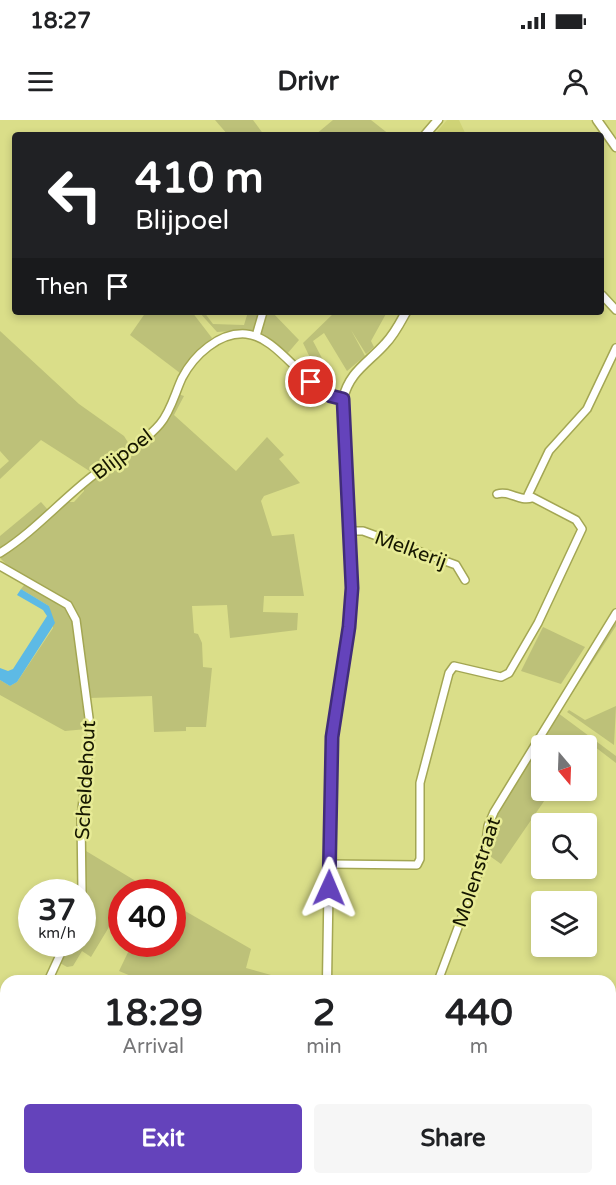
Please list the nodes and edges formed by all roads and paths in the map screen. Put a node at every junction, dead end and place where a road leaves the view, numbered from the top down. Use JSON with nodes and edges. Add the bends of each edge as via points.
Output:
{"nodes":[{"id":1,"x":438,"y":120,"type":"edge"},
{"id":2,"x":597,"y":120,"type":"edge"},
{"id":3,"x":428,"y":132,"type":"edge"},
{"id":4,"x":616,"y":147,"type":"edge"},
{"id":5,"x":604,"y":297,"type":"edge"},
{"id":6,"x":616,"y":310,"type":"edge"},
{"id":7,"x":262,"y":315,"type":"edge"},
{"id":8,"x":404,"y":315,"type":"edge"},
{"id":9,"x":256,"y":336,"type":"junction"},
{"id":10,"x":616,"y":348,"type":"edge"},
{"id":11,"x":343,"y":399,"type":"junction"},
{"id":12,"x":497,"y":494,"type":"dead end"},
{"id":13,"x":532,"y":498,"type":"junction"},
{"id":14,"x":349,"y":531,"type":"junction"},
{"id":15,"x":0,"y":553,"type":"edge"},
{"id":16,"x":0,"y":566,"type":"edge"},
{"id":17,"x":465,"y":580,"type":"dead end"},
{"id":18,"x":616,"y":613,"type":"edge"},
{"id":19,"x":330,"y":864,"type":"junction"},
{"id":20,"x":82,"y":879,"type":"edge"},
{"id":21,"x":59,"y":957,"type":"edge"},
{"id":22,"x":51,"y":975,"type":"edge"},
{"id":23,"x":327,"y":975,"type":"edge"},
{"id":24,"x":440,"y":975,"type":"edge"}],
"edges":[{"from":1,"to":3,"type":"street"},
{"from":2,"to":4,"type":"street"},
{"from":5,"to":6,"type":"street"},
{"from":7,"to":9,"type":"street"},
{"from":8,"to":11,"type":"street","via":[[390,339],[355,371]]},
{"from":9,"to":11,"type":"street","via":[[319,389]]},
{"from":9,"to":15,"type":"street","name":"Blijpoel","via":[[228,335],[208,346],[184,375],[159,426],[94,474]]},
{"from":10,"to":13,"type":"street","via":[[587,409],[549,451],[528,495]]},
{"from":11,"to":14,"type":"street"},
{"from":12,"to":13,"type":"street"},
{"from":13,"to":19,"type":"street","via":[[576,520],[581,534],[525,649],[509,673],[501,677],[454,666],[449,673],[420,783],[417,865]]},
{"from":14,"to":17,"type":"street","name":"Melkerij","via":[[363,531],[456,566]]},
{"from":14,"to":19,"type":"street","via":[[352,588],[332,737]]},
{"from":16,"to":20,"type":"street","name":"Scheldehout","via":[[68,605],[75,620],[91,733],[81,817]]},
{"from":18,"to":24,"type":"street","name":"Molenstraat","via":[[494,812],[484,858]]},
{"from":19,"to":23,"type":"street"},
{"from":21,"to":22,"type":"street"}]}
